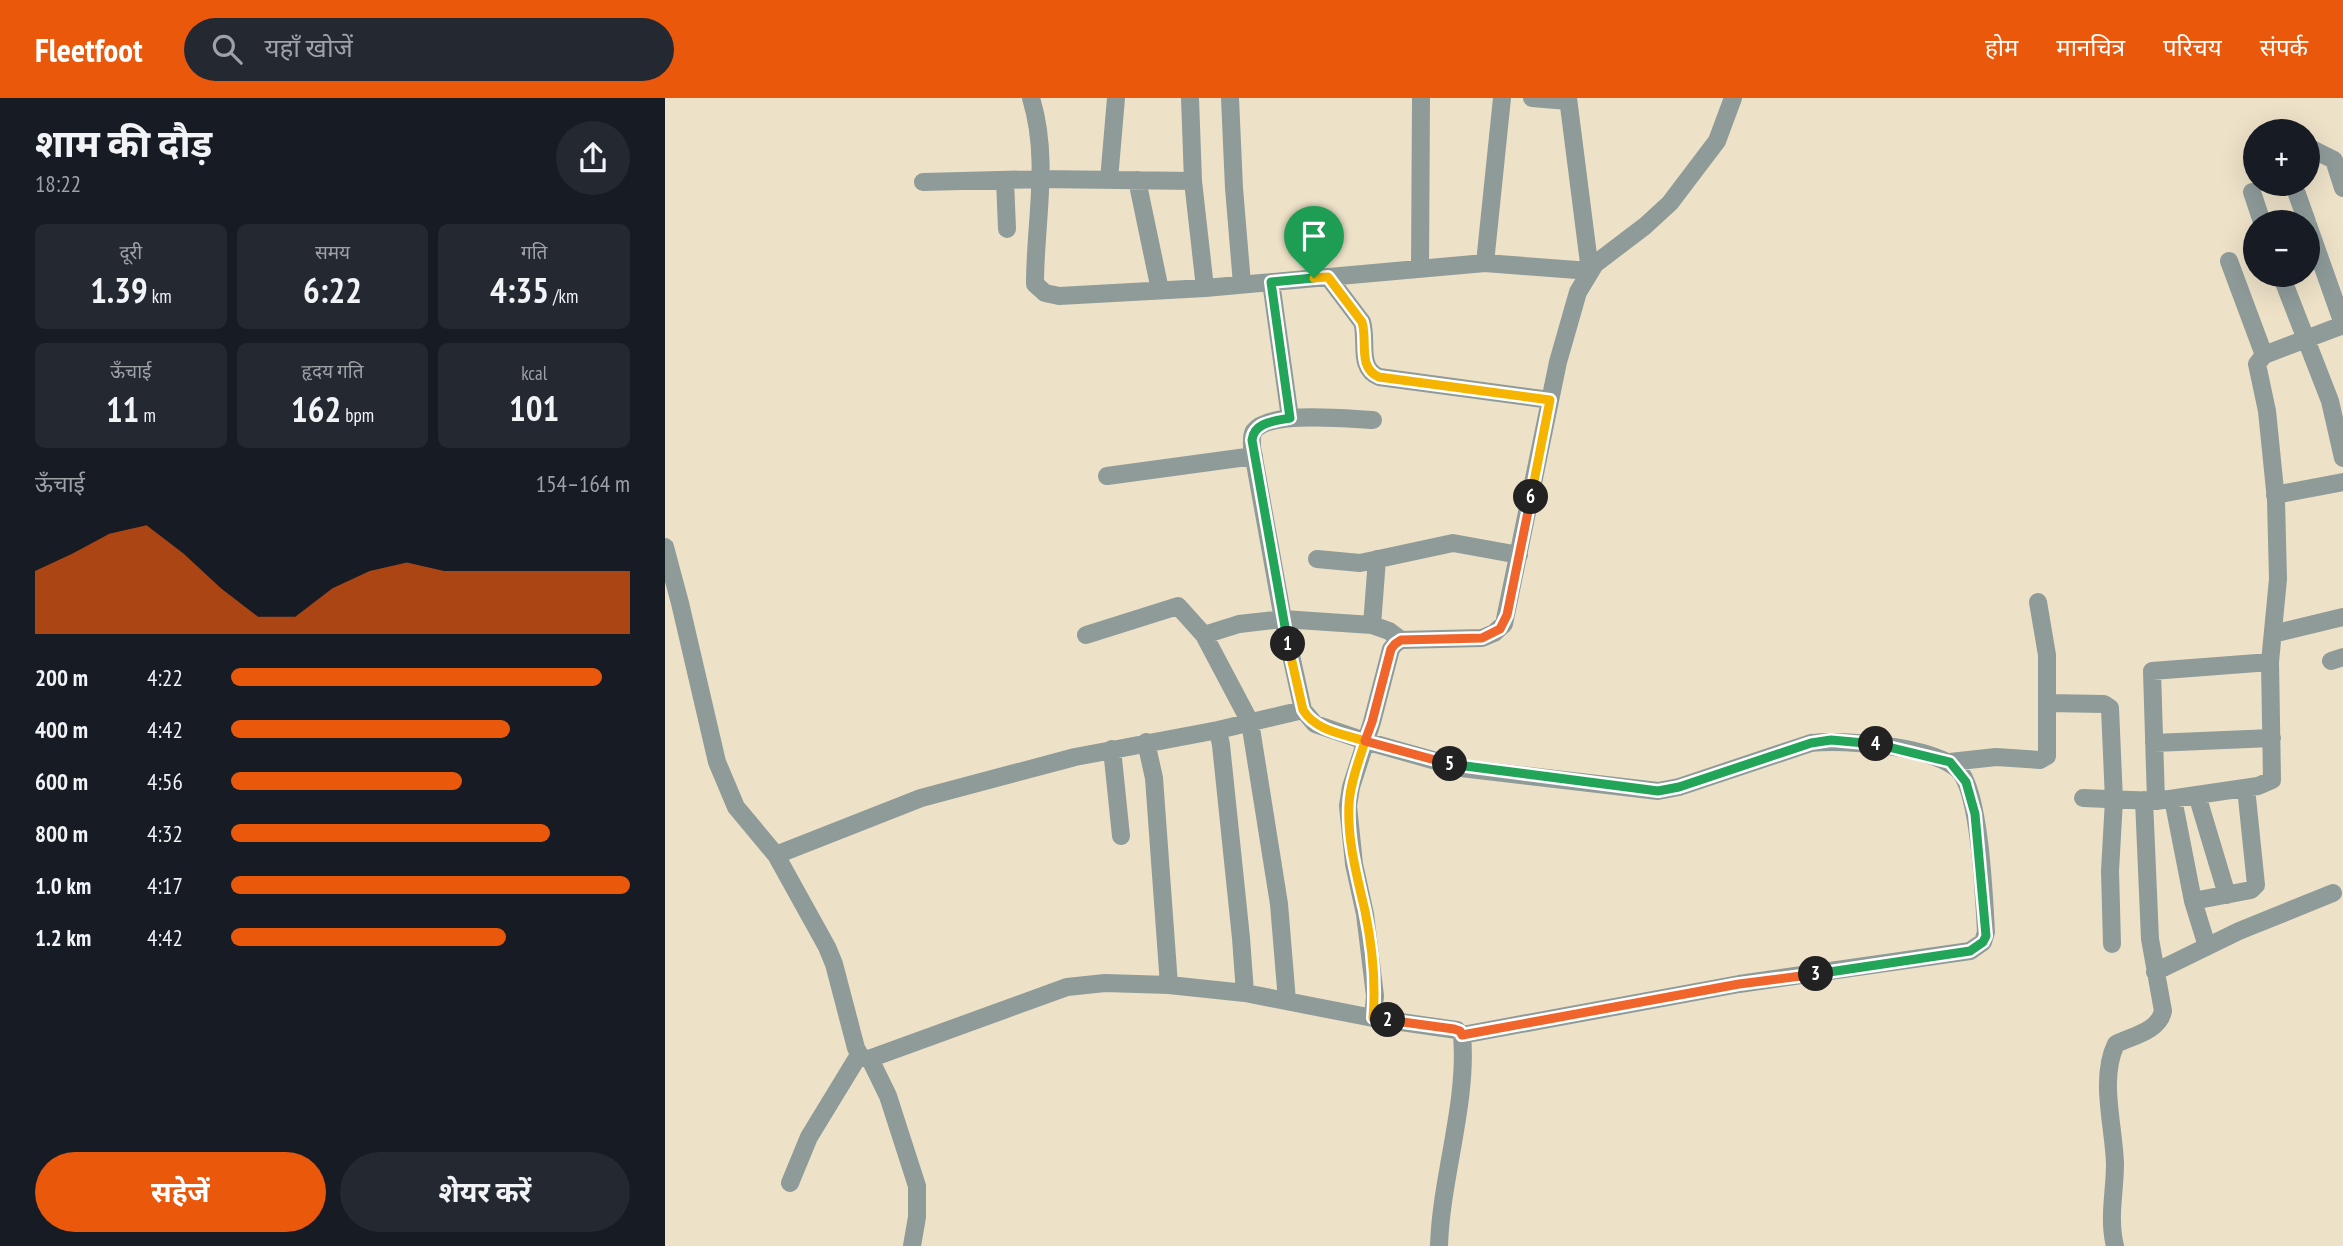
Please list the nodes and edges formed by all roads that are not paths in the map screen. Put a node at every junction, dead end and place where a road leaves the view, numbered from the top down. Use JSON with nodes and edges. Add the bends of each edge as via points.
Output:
{"nodes":[{"id":1,"x":1031,"y":98,"type":"edge"},
{"id":2,"x":1116,"y":98,"type":"edge"},
{"id":3,"x":1190,"y":98,"type":"edge"},
{"id":4,"x":1230,"y":98,"type":"edge"},
{"id":5,"x":1421,"y":98,"type":"edge"},
{"id":6,"x":1502,"y":98,"type":"edge"},
{"id":7,"x":1532,"y":98,"type":"edge"},
{"id":8,"x":1733,"y":98,"type":"edge"},
{"id":9,"x":1568,"y":100,"type":"edge"},
{"id":10,"x":2320,"y":153,"type":"edge"},
{"id":11,"x":1042,"y":179,"type":"junction"},
{"id":12,"x":1005,"y":180,"type":"junction"},
{"id":13,"x":1109,"y":180,"type":"junction"},
{"id":14,"x":1137,"y":180,"type":"junction"},
{"id":15,"x":1193,"y":181,"type":"junction"},
{"id":16,"x":923,"y":182,"type":"dead end"},
{"id":17,"x":2343,"y":188,"type":"edge"},
{"id":18,"x":1007,"y":229,"type":"dead end"},
{"id":19,"x":2320,"y":259,"type":"edge"},
{"id":20,"x":2229,"y":261,"type":"dead end"},
{"id":21,"x":1485,"y":263,"type":"junction"},
{"id":22,"x":1420,"y":269,"type":"junction"},
{"id":23,"x":1590,"y":271,"type":"junction"},
{"id":24,"x":1328,"y":277,"type":"junction"},
{"id":25,"x":1271,"y":282,"type":"junction"},
{"id":26,"x":1242,"y":284,"type":"junction"},
{"id":27,"x":2286,"y":287,"type":"edge"},
{"id":28,"x":1205,"y":288,"type":"junction"},
{"id":29,"x":1160,"y":290,"type":"junction"},
{"id":30,"x":2343,"y":325,"type":"edge"},
{"id":31,"x":2305,"y":339,"type":"junction"},
{"id":32,"x":2264,"y":355,"type":"junction"},
{"id":33,"x":1550,"y":400,"type":"junction"},
{"id":34,"x":1290,"y":418,"type":"junction"},
{"id":35,"x":1373,"y":420,"type":"dead end"},
{"id":36,"x":1254,"y":456,"type":"junction"},
{"id":37,"x":2343,"y":458,"type":"edge"},
{"id":38,"x":1107,"y":476,"type":"dead end"},
{"id":39,"x":2343,"y":482,"type":"edge"},
{"id":40,"x":2275,"y":495,"type":"junction"},
{"id":41,"x":665,"y":547,"type":"edge"},
{"id":42,"x":1519,"y":555,"type":"junction"},
{"id":43,"x":1317,"y":559,"type":"dead end"},
{"id":44,"x":1377,"y":559,"type":"junction"},
{"id":45,"x":2038,"y":602,"type":"dead end"},
{"id":46,"x":2343,"y":617,"type":"edge"},
{"id":47,"x":1283,"y":619,"type":"junction"},
{"id":48,"x":1372,"y":625,"type":"junction"},
{"id":49,"x":2273,"y":634,"type":"junction"},
{"id":50,"x":1086,"y":635,"type":"dead end"},
{"id":51,"x":1205,"y":635,"type":"junction"},
{"id":52,"x":1401,"y":640,"type":"junction"},
{"id":53,"x":2270,"y":662,"type":"junction"},
{"id":54,"x":2047,"y":703,"type":"junction"},
{"id":55,"x":1303,"y":710,"type":"junction"},
{"id":56,"x":1250,"y":722,"type":"junction"},
{"id":57,"x":1218,"y":730,"type":"junction"},
{"id":58,"x":2272,"y":738,"type":"junction"},
{"id":59,"x":1365,"y":741,"type":"junction"},
{"id":60,"x":1146,"y":742,"type":"junction"},
{"id":61,"x":2154,"y":743,"type":"junction"},
{"id":62,"x":1112,"y":749,"type":"junction"},
{"id":63,"x":1950,"y":762,"type":"junction"},
{"id":64,"x":2246,"y":788,"type":"junction"},
{"id":65,"x":2197,"y":796,"type":"junction"},
{"id":66,"x":2083,"y":798,"type":"dead end"},
{"id":67,"x":2114,"y":800,"type":"junction"},
{"id":68,"x":2158,"y":800,"type":"junction"},
{"id":69,"x":1121,"y":836,"type":"dead end"},
{"id":70,"x":776,"y":855,"type":"junction"},
{"id":71,"x":2333,"y":893,"type":"dead end"},
{"id":72,"x":2227,"y":895,"type":"junction"},
{"id":73,"x":2193,"y":901,"type":"junction"},
{"id":74,"x":2112,"y":944,"type":"dead end"},
{"id":75,"x":2207,"y":946,"type":"junction"},
{"id":76,"x":2155,"y":972,"type":"junction"},
{"id":77,"x":1169,"y":985,"type":"junction"},
{"id":78,"x":1244,"y":993,"type":"junction"},
{"id":79,"x":1287,"y":1001,"type":"junction"},
{"id":80,"x":1373,"y":1018,"type":"junction"},
{"id":81,"x":1462,"y":1035,"type":"junction"},
{"id":82,"x":865,"y":1057,"type":"junction"},
{"id":83,"x":790,"y":1183,"type":"dead end"},
{"id":84,"x":912,"y":1246,"type":"edge"},
{"id":85,"x":1439,"y":1246,"type":"edge"},
{"id":86,"x":2115,"y":1246,"type":"edge"}],
"edges":[{"from":1,"to":11,"type":"street"},
{"from":2,"to":13,"type":"street"},
{"from":3,"to":15,"type":"street"},
{"from":4,"to":26,"type":"street"},
{"from":5,"to":22,"type":"street"},
{"from":6,"to":21,"type":"street"},
{"from":7,"to":9,"type":"street"},
{"from":8,"to":23,"type":"street","via":[[1717,141],[1670,203]]},
{"from":9,"to":23,"type":"street"},
{"from":10,"to":17,"type":"street","via":[[2334,160]]},
{"from":11,"to":12,"type":"street"},
{"from":11,"to":13,"type":"street"},
{"from":11,"to":29,"type":"street","via":[[1038,289],[1059,296]]},
{"from":12,"to":16,"type":"street"},
{"from":12,"to":18,"type":"street"},
{"from":13,"to":14,"type":"street"},
{"from":14,"to":15,"type":"street"},
{"from":14,"to":29,"type":"street"},
{"from":15,"to":28,"type":"street"},
{"from":19,"to":30,"type":"street"},
{"from":20,"to":32,"type":"street"},
{"from":21,"to":22,"type":"street"},
{"from":21,"to":23,"type":"street"},
{"from":22,"to":24,"type":"street"},
{"from":23,"to":33,"type":"street","via":[[1574,302]]},
{"from":24,"to":25,"type":"street"},
{"from":24,"to":33,"type":"street","via":[[1362,322],[1371,374]]},
{"from":25,"to":26,"type":"street"},
{"from":25,"to":34,"type":"street"},
{"from":26,"to":28,"type":"street"},
{"from":27,"to":31,"type":"street"},
{"from":28,"to":29,"type":"street"},
{"from":30,"to":31,"type":"street"},
{"from":31,"to":32,"type":"street"},
{"from":31,"to":37,"type":"street","via":[[2330,401]]},
{"from":32,"to":40,"type":"street","via":[[2257,365],[2267,411]]},
{"from":33,"to":42,"type":"street"},
{"from":34,"to":35,"type":"street"},
{"from":34,"to":36,"type":"street","via":[[1255,430]]},
{"from":36,"to":38,"type":"street"},
{"from":36,"to":47,"type":"street"},
{"from":39,"to":40,"type":"street"},
{"from":40,"to":49,"type":"street","via":[[2278,579]]},
{"from":41,"to":70,"type":"street","via":[[725,785],[736,807]]},
{"from":42,"to":44,"type":"street","via":[[1453,542]]},
{"from":42,"to":52,"type":"street","via":[[1507,615],[1494,633],[1482,638]]},
{"from":43,"to":44,"type":"street","via":[[1354,563]]},
{"from":44,"to":48,"type":"street"},
{"from":45,"to":54,"type":"street","via":[[2046,639]]},
{"from":46,"to":49,"type":"street"},
{"from":47,"to":48,"type":"street"},
{"from":47,"to":51,"type":"street","via":[[1239,624]]},
{"from":47,"to":55,"type":"street"},
{"from":48,"to":52,"type":"street"},
{"from":49,"to":53,"type":"street"},
{"from":50,"to":51,"type":"street","via":[[1178,606]]},
{"from":51,"to":56,"type":"street"},
{"from":52,"to":59,"type":"street","via":[[1391,649]]},
{"from":53,"to":58,"type":"street"},
{"from":53,"to":61,"type":"street","via":[[2158,662],[2151,676]]},
{"from":54,"to":63,"type":"street","via":[[2045,759],[1996,757]]},
{"from":54,"to":67,"type":"street","via":[[2104,704],[2110,708]]},
{"from":55,"to":56,"type":"street"},
{"from":55,"to":59,"type":"street","via":[[1320,727]]},
{"from":56,"to":57,"type":"street"},
{"from":56,"to":79,"type":"street","via":[[1279,904]]},
{"from":57,"to":60,"type":"street"},
{"from":57,"to":78,"type":"street"},
{"from":58,"to":61,"type":"street"},
{"from":58,"to":64,"type":"street","via":[[2272,780]]},
{"from":59,"to":63,"type":"street","via":[[1461,768],[1658,791],[1831,740],[1884,746]]},
{"from":59,"to":80,"type":"street","via":[[1348,806],[1375,996]]},
{"from":60,"to":62,"type":"street"},
{"from":60,"to":77,"type":"street","via":[[1154,778]]},
{"from":61,"to":68,"type":"street"},
{"from":62,"to":69,"type":"street"},
{"from":62,"to":70,"type":"street","via":[[921,798]]},
{"from":63,"to":81,"type":"street","via":[[1966,782],[1975,814],[1986,936],[1970,951],[1730,986]]},
{"from":64,"to":65,"type":"street"},
{"from":64,"to":72,"type":"street","via":[[2257,884],[2252,890]]},
{"from":65,"to":68,"type":"street"},
{"from":65,"to":72,"type":"street"},
{"from":66,"to":67,"type":"street"},
{"from":67,"to":68,"type":"street"},
{"from":67,"to":74,"type":"street"},
{"from":68,"to":73,"type":"street"},
{"from":68,"to":76,"type":"street","via":[[2150,939]]},
{"from":70,"to":82,"type":"street","via":[[831,956]]},
{"from":71,"to":75,"type":"street"},
{"from":72,"to":73,"type":"street"},
{"from":73,"to":75,"type":"street"},
{"from":75,"to":76,"type":"street"},
{"from":76,"to":86,"type":"street","via":[[2163,1011],[2160,1021],[2116,1044],[2110,1065]]},
{"from":77,"to":78,"type":"street"},
{"from":77,"to":82,"type":"street","via":[[1067,987]]},
{"from":78,"to":79,"type":"street"},
{"from":79,"to":80,"type":"street"},
{"from":80,"to":81,"type":"street","via":[[1454,1029]]},
{"from":81,"to":85,"type":"street","via":[[1461,1079]]},
{"from":82,"to":83,"type":"street","via":[[809,1138]]},
{"from":82,"to":84,"type":"street","via":[[888,1096],[917,1186]]}]}
